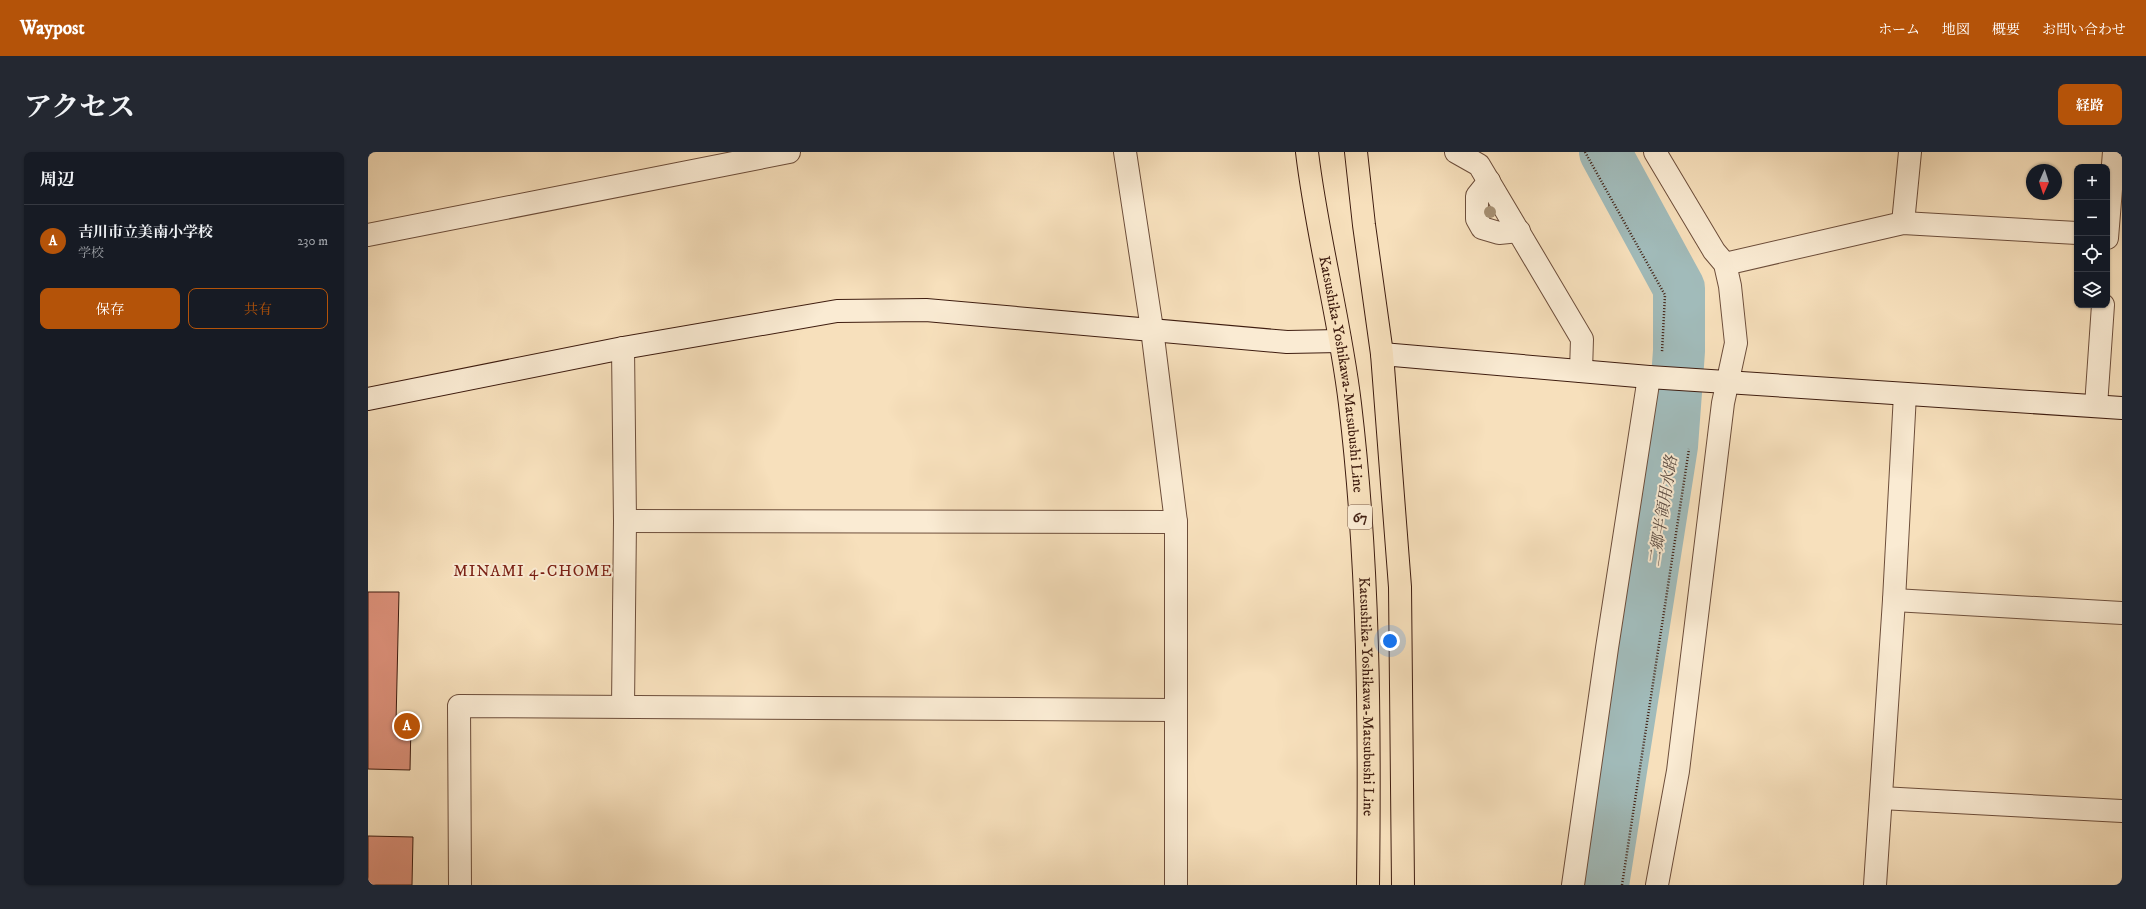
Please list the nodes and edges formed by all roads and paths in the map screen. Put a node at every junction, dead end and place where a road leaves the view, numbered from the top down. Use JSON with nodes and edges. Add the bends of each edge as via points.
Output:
{"nodes":[{"id":1,"x":790,"y":152,"type":"edge"},
{"id":2,"x":1125,"y":152,"type":"edge"},
{"id":3,"x":1307,"y":152,"type":"edge"},
{"id":4,"x":1356,"y":152,"type":"edge"},
{"id":5,"x":1456,"y":152,"type":"edge"},
{"id":6,"x":1655,"y":152,"type":"edge"},
{"id":7,"x":1910,"y":152,"type":"edge"},
{"id":8,"x":2114,"y":152,"type":"edge"},
{"id":9,"x":1489,"y":180,"type":"junction"},
{"id":10,"x":2116,"y":195,"type":"edge"},
{"id":11,"x":2110,"y":222,"type":"edge"},
{"id":12,"x":1903,"y":223,"type":"junction"},
{"id":13,"x":1519,"y":231,"type":"junction"},
{"id":14,"x":2074,"y":233,"type":"edge"},
{"id":15,"x":368,"y":235,"type":"edge"},
{"id":16,"x":1725,"y":264,"type":"junction"},
{"id":17,"x":2102,"y":308,"type":"edge"},
{"id":18,"x":1152,"y":329,"type":"junction"},
{"id":19,"x":1340,"y":341,"type":"junction"},
{"id":20,"x":622,"y":348,"type":"junction"},
{"id":21,"x":1382,"y":354,"type":"junction"},
{"id":22,"x":1581,"y":371,"type":"junction"},
{"id":23,"x":1658,"y":378,"type":"junction"},
{"id":24,"x":1729,"y":381,"type":"junction"},
{"id":25,"x":1905,"y":394,"type":"junction"},
{"id":26,"x":368,"y":399,"type":"edge"},
{"id":27,"x":2096,"y":406,"type":"junction"},
{"id":28,"x":2122,"y":408,"type":"edge"},
{"id":29,"x":1689,"y":448,"type":"dead end"},
{"id":30,"x":625,"y":521,"type":"junction"},
{"id":31,"x":1176,"y":522,"type":"junction"},
{"id":32,"x":1894,"y":600,"type":"junction"},
{"id":33,"x":2122,"y":613,"type":"edge"},
{"id":34,"x":623,"y":706,"type":"junction"},
{"id":35,"x":1175,"y":710,"type":"junction"},
{"id":36,"x":1881,"y":798,"type":"junction"},
{"id":37,"x":2122,"y":811,"type":"edge"},
{"id":38,"x":460,"y":885,"type":"edge"},
{"id":39,"x":1176,"y":885,"type":"edge"},
{"id":40,"x":1368,"y":885,"type":"edge"},
{"id":41,"x":1403,"y":885,"type":"edge"},
{"id":42,"x":1573,"y":885,"type":"edge"},
{"id":43,"x":1622,"y":885,"type":"edge"},
{"id":44,"x":1657,"y":885,"type":"edge"},
{"id":45,"x":1875,"y":885,"type":"edge"}],
"edges":[{"from":1,"to":15,"type":"street"},
{"from":2,"to":18,"type":"street"},
{"from":3,"to":19,"type":"main road","name":"Katsushika-Yoshikawa-Matsubushi Line","number":"67"},
{"from":4,"to":21,"type":"main road","number":"67"},
{"from":5,"to":9,"type":"street","via":[[1480,165]]},
{"from":6,"to":16,"type":"street","via":[[1714,251]]},
{"from":7,"to":12,"type":"street"},
{"from":8,"to":10,"type":"street"},
{"from":9,"to":13,"type":"street"},
{"from":9,"to":13,"type":"street","via":[[1477,196],[1477,219],[1482,228],[1499,234]]},
{"from":10,"to":11,"type":"street"},
{"from":12,"to":14,"type":"street"},
{"from":12,"to":16,"type":"street"},
{"from":13,"to":22,"type":"street","via":[[1582,339]]},
{"from":16,"to":24,"type":"street","via":[[1736,343]]},
{"from":17,"to":27,"type":"street"},
{"from":18,"to":19,"type":"street","via":[[1288,342]]},
{"from":18,"to":20,"type":"street","via":[[926,310],[837,311]]},
{"from":18,"to":31,"type":"street"},
{"from":19,"to":40,"type":"main road","name":"Katsushika-Yoshikawa-Matsubushi Line","number":"67","via":[[1355,449],[1366,595],[1370,738]]},
{"from":20,"to":26,"type":"street"},
{"from":20,"to":30,"type":"street"},
{"from":21,"to":22,"type":"street"},
{"from":21,"to":41,"type":"main road","number":"67","via":[[1400,587]]},
{"from":22,"to":23,"type":"street"},
{"from":23,"to":24,"type":"street"},
{"from":23,"to":42,"type":"street","via":[[1607,648]]},
{"from":24,"to":25,"type":"street"},
{"from":24,"to":44,"type":"street","via":[[1723,403],[1678,770]]},
{"from":25,"to":27,"type":"street"},
{"from":25,"to":32,"type":"street"},
{"from":27,"to":28,"type":"street"},
{"from":29,"to":43,"type":"path"},
{"from":30,"to":31,"type":"street"},
{"from":30,"to":34,"type":"street"},
{"from":31,"to":35,"type":"street"},
{"from":32,"to":33,"type":"street"},
{"from":32,"to":36,"type":"street"},
{"from":34,"to":35,"type":"street"},
{"from":34,"to":38,"type":"street","via":[[459,706]]},
{"from":35,"to":39,"type":"street"},
{"from":36,"to":37,"type":"street"},
{"from":36,"to":45,"type":"street"}]}
